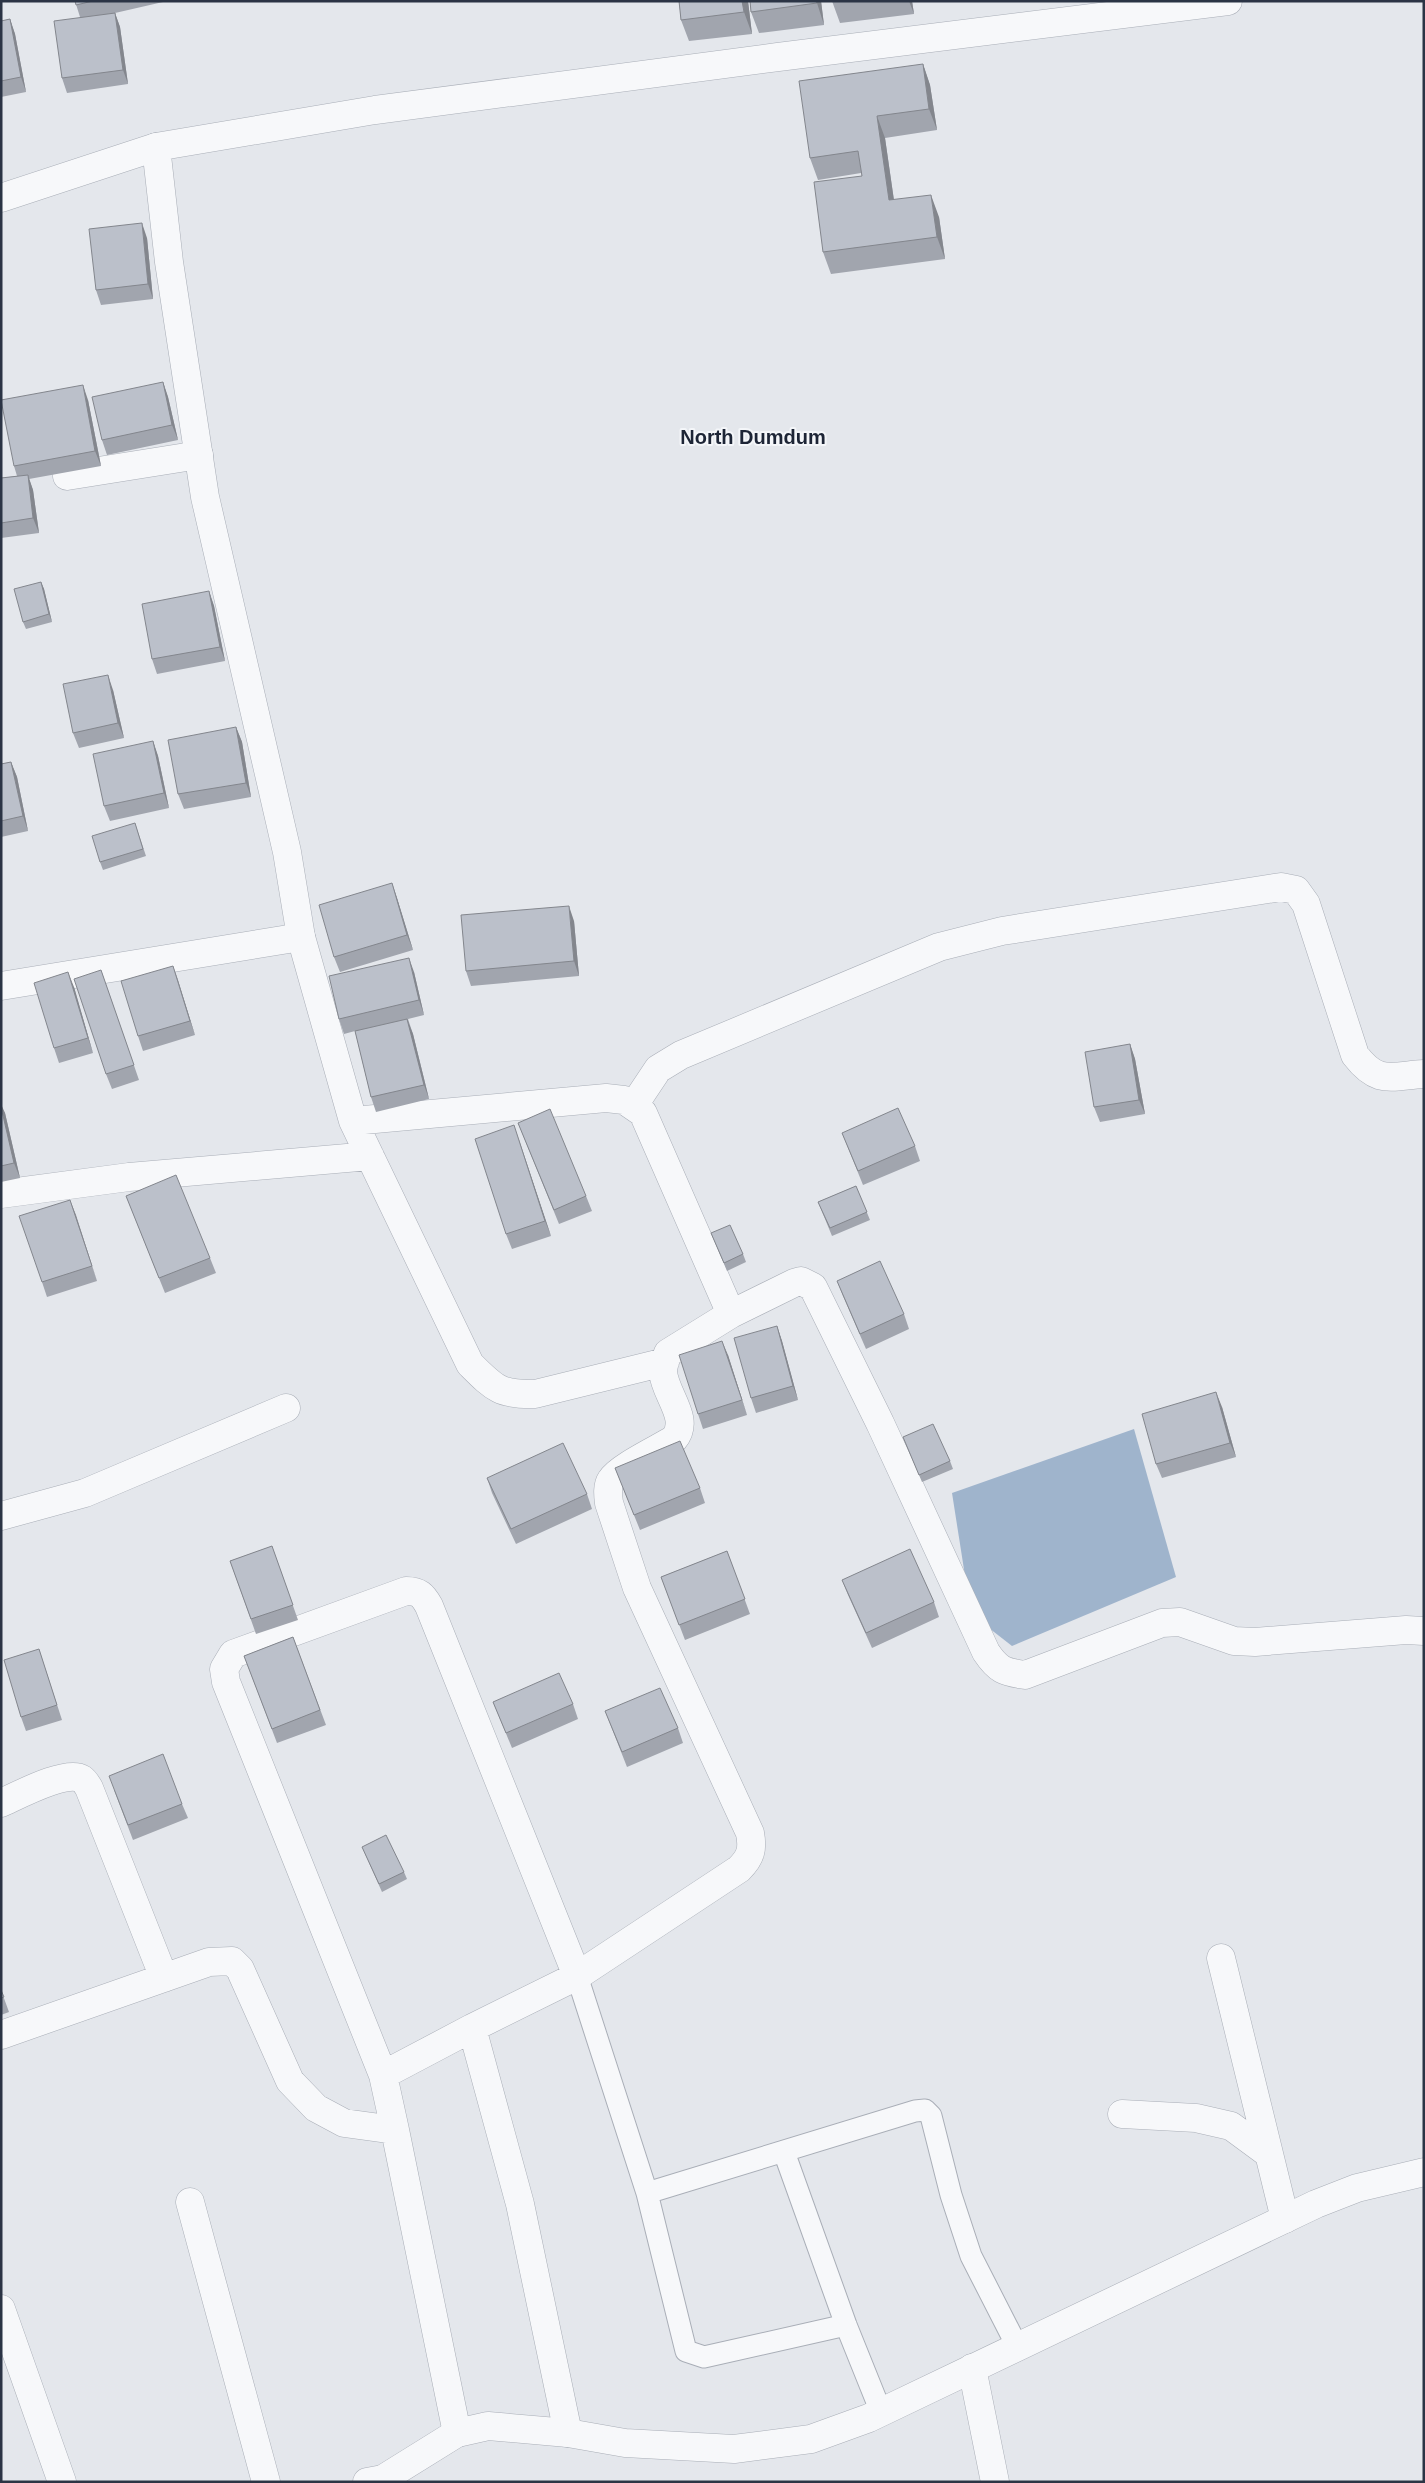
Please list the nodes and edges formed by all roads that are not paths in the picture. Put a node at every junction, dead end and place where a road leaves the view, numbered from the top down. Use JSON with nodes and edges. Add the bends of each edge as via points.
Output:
{"nodes":[{"id":1,"x":1228,"y":1,"type":"edge"},
{"id":2,"x":156,"y":147,"type":"junction"},
{"id":3,"x":1,"y":198,"type":"edge"},
{"id":4,"x":199,"y":454,"type":"junction"},
{"id":5,"x":67,"y":476,"type":"edge"},
{"id":6,"x":301,"y":937,"type":"junction"},
{"id":7,"x":1,"y":986,"type":"edge"},
{"id":8,"x":1424,"y":1074,"type":"edge"},
{"id":9,"x":634,"y":1105,"type":"junction"},
{"id":10,"x":353,"y":1121,"type":"junction"},
{"id":11,"x":370,"y":1156,"type":"junction"},
{"id":12,"x":1,"y":1194,"type":"edge"},
{"id":13,"x":731,"y":1314,"type":"junction"},
{"id":14,"x":664,"y":1362,"type":"junction"},
{"id":15,"x":286,"y":1408,"type":"dead end"},
{"id":16,"x":1,"y":1516,"type":"edge"},
{"id":17,"x":1424,"y":1631,"type":"edge"},
{"id":18,"x":1,"y":1803,"type":"edge"},
{"id":19,"x":1221,"y":1958,"type":"dead end"},
{"id":20,"x":577,"y":1976,"type":"junction"},
{"id":21,"x":164,"y":1978,"type":"junction"},
{"id":22,"x":472,"y":2028,"type":"junction"},
{"id":23,"x":1,"y":2035,"type":"edge"},
{"id":24,"x":383,"y":2075,"type":"junction"},
{"id":25,"x":1122,"y":2114,"type":"dead end"},
{"id":26,"x":395,"y":2130,"type":"junction"},
{"id":27,"x":784,"y":2152,"type":"junction"},
{"id":28,"x":1269,"y":2154,"type":"junction"},
{"id":29,"x":1424,"y":2172,"type":"edge"},
{"id":30,"x":647,"y":2193,"type":"junction"},
{"id":31,"x":190,"y":2202,"type":"dead end"},
{"id":32,"x":1285,"y":2219,"type":"junction"},
{"id":33,"x":1,"y":2309,"type":"edge"},
{"id":34,"x":846,"y":2325,"type":"junction"},
{"id":35,"x":1017,"y":2346,"type":"junction"},
{"id":36,"x":972,"y":2368,"type":"junction"},
{"id":37,"x":882,"y":2412,"type":"junction"},
{"id":38,"x":457,"y":2433,"type":"junction"},
{"id":39,"x":568,"y":2433,"type":"junction"},
{"id":40,"x":378,"y":2481,"type":"edge"},
{"id":41,"x":62,"y":2482,"type":"edge"},
{"id":42,"x":266,"y":2482,"type":"edge"},
{"id":43,"x":995,"y":2482,"type":"edge"}],
"edges":[{"from":1,"to":2,"type":"street","via":[[385,109]]},
{"from":2,"to":3,"type":"street"},
{"from":2,"to":4,"type":"street","via":[[169,262]]},
{"from":4,"to":5,"type":"street"},
{"from":4,"to":6,"type":"street","via":[[205,497],[287,852]]},
{"from":6,"to":7,"type":"street"},
{"from":6,"to":10,"type":"street"},
{"from":8,"to":9,"type":"street","via":[[1376,1076],[1355,1055],[1306,904],[1296,890],[1281,887],[1002,931],[939,947],[681,1055],[658,1069]]},
{"from":9,"to":10,"type":"street","via":[[606,1098]]},
{"from":9,"to":13,"type":"street","via":[[643,1113]]},
{"from":10,"to":11,"type":"street"},
{"from":11,"to":12,"type":"street","via":[[129,1177]]},
{"from":11,"to":14,"type":"street","via":[[470,1364],[493,1387],[514,1395],[535,1394]]},
{"from":13,"to":14,"type":"street","via":[[668,1353]]},
{"from":13,"to":17,"type":"street","via":[[794,1283],[801,1281],[813,1287],[986,1652],[994,1666],[1006,1672],[1025,1675],[1162,1623],[1180,1622],[1234,1641],[1255,1642]]},
{"from":14,"to":20,"type":"street","via":[[663,1372],[680,1421],[680,1432],[674,1440],[611,1479],[608,1502],[637,1588],[750,1833],[753,1846],[748,1860],[739,1869]]},
{"from":15,"to":16,"type":"street","via":[[85,1493]]},
{"from":18,"to":21,"type":"street","via":[[54,1780],[68,1776],[81,1778],[89,1788]]},
{"from":19,"to":28,"type":"street"},
{"from":20,"to":22,"type":"street"},
{"from":20,"to":24,"type":"street","via":[[423,1596],[416,1591],[406,1591],[233,1654],[224,1669],[226,1682]]},
{"from":20,"to":30,"type":"lane"},
{"from":21,"to":23,"type":"street"},
{"from":21,"to":26,"type":"street","via":[[209,1962],[232,1961],[240,1969],[290,2081],[316,2108],[344,2123]]},
{"from":22,"to":24,"type":"street"},
{"from":22,"to":39,"type":"street","via":[[520,2204]]},
{"from":24,"to":26,"type":"street"},
{"from":25,"to":28,"type":"street","via":[[1196,2118],[1231,2126]]},
{"from":26,"to":38,"type":"street"},
{"from":27,"to":30,"type":"lane"},
{"from":27,"to":34,"type":"lane"},
{"from":27,"to":35,"type":"lane","via":[[925,2110],[931,2116],[951,2196],[971,2256]]},
{"from":28,"to":32,"type":"street"},
{"from":29,"to":32,"type":"street","via":[[1357,2188]]},
{"from":30,"to":34,"type":"lane","via":[[686,2351],[704,2357]]},
{"from":31,"to":42,"type":"street"},
{"from":32,"to":35,"type":"street"},
{"from":33,"to":41,"type":"street"},
{"from":34,"to":37,"type":"lane"},
{"from":35,"to":36,"type":"street"},
{"from":36,"to":37,"type":"street"},
{"from":36,"to":43,"type":"street"},
{"from":37,"to":39,"type":"street","via":[[811,2439],[734,2449],[626,2443]]},
{"from":38,"to":39,"type":"street","via":[[488,2426]]},
{"from":38,"to":40,"type":"street"}]}
